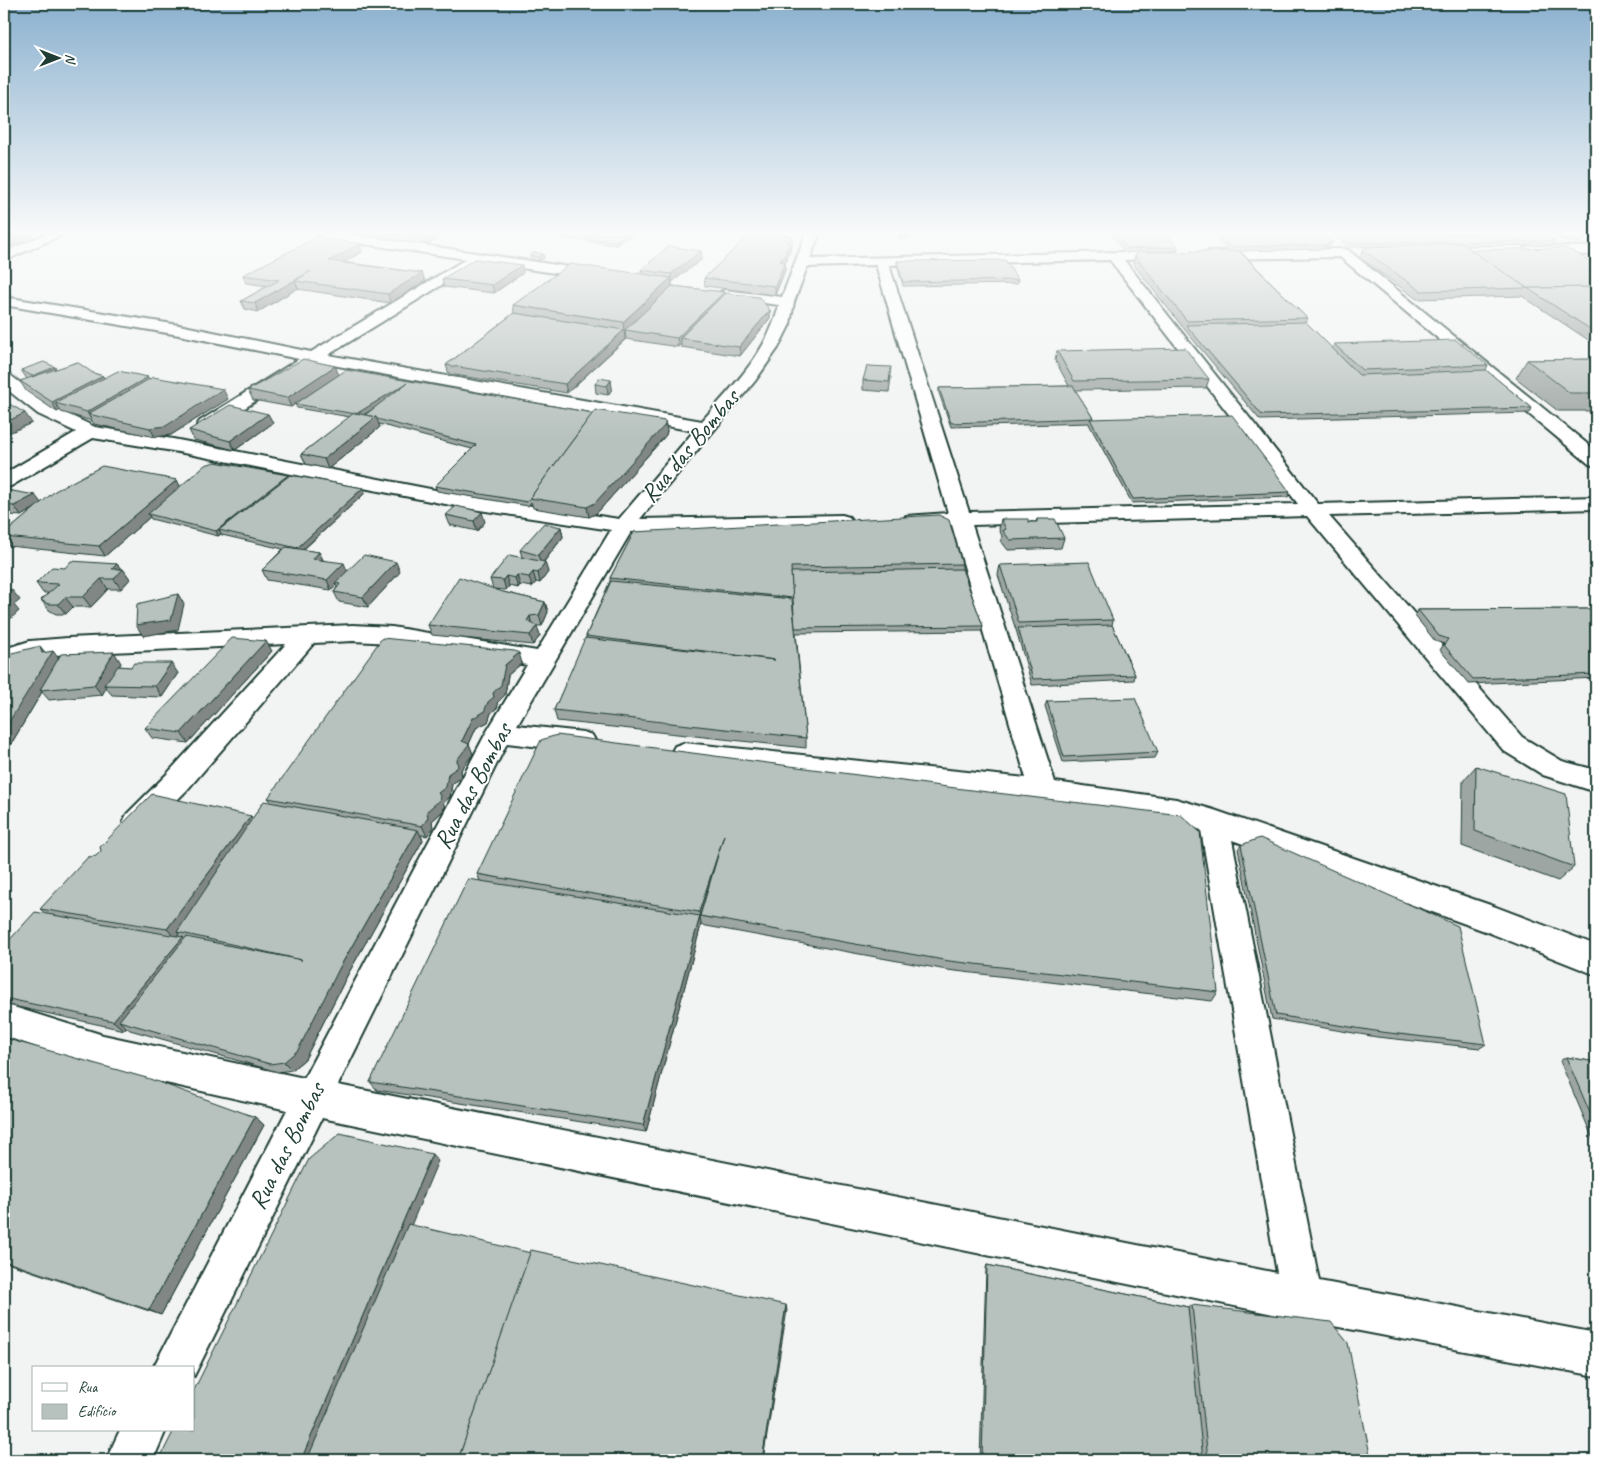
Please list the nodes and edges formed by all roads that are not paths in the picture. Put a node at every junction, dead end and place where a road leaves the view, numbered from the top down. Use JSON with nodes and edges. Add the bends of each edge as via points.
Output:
{"nodes":[{"id":1,"x":12,"y":302,"type":"edge"},
{"id":2,"x":404,"y":302,"type":"edge"},
{"id":3,"x":787,"y":302,"type":"edge"},
{"id":4,"x":894,"y":302,"type":"edge"},
{"id":5,"x":1150,"y":302,"type":"edge"},
{"id":6,"x":1403,"y":302,"type":"edge"},
{"id":7,"x":312,"y":357,"type":"junction"},
{"id":8,"x":4,"y":379,"type":"edge"},
{"id":9,"x":705,"y":427,"type":"junction"},
{"id":10,"x":90,"y":432,"type":"junction"},
{"id":11,"x":173,"y":445,"type":"junction"},
{"id":12,"x":1596,"y":460,"type":"edge"},
{"id":13,"x":4,"y":482,"type":"edge"},
{"id":14,"x":1596,"y":503,"type":"edge"},
{"id":15,"x":1312,"y":509,"type":"junction"},
{"id":16,"x":960,"y":519,"type":"junction"},
{"id":17,"x":890,"y":520,"type":"edge"},
{"id":18,"x":860,"y":521,"type":"edge"},
{"id":19,"x":624,"y":526,"type":"junction"},
{"id":20,"x":307,"y":635,"type":"junction"},
{"id":21,"x":4,"y":657,"type":"edge"},
{"id":22,"x":544,"y":660,"type":"junction"},
{"id":23,"x":499,"y":734,"type":"junction"},
{"id":24,"x":608,"y":745,"type":"edge"},
{"id":25,"x":658,"y":750,"type":"edge"},
{"id":26,"x":1596,"y":781,"type":"edge"},
{"id":27,"x":1044,"y":791,"type":"junction"},
{"id":28,"x":1214,"y":821,"type":"junction"},
{"id":29,"x":121,"y":838,"type":"edge"},
{"id":30,"x":1596,"y":960,"type":"edge"},
{"id":31,"x":4,"y":1020,"type":"edge"},
{"id":32,"x":312,"y":1098,"type":"junction"},
{"id":33,"x":1302,"y":1298,"type":"junction"},
{"id":34,"x":1596,"y":1354,"type":"edge"},
{"id":35,"x":176,"y":1366,"type":"edge"},
{"id":36,"x":143,"y":1432,"type":"edge"},
{"id":37,"x":129,"y":1460,"type":"edge"}],
"edges":[{"from":1,"to":7,"type":"street","via":[[178,330]]},
{"from":2,"to":7,"type":"street"},
{"from":3,"to":9,"type":"street","name":"Rua das Bombas","via":[[782,324],[770,348]]},
{"from":4,"to":16,"type":"street"},
{"from":5,"to":15,"type":"street"},
{"from":6,"to":12,"type":"street"},
{"from":7,"to":9,"type":"street"},
{"from":7,"to":11,"type":"street"},
{"from":8,"to":10,"type":"street","via":[[44,410]]},
{"from":9,"to":19,"type":"street","name":"Rua das Bombas"},
{"from":10,"to":11,"type":"street"},
{"from":10,"to":13,"type":"street"},
{"from":11,"to":19,"type":"street","via":[[466,502]]},
{"from":14,"to":15,"type":"street"},
{"from":15,"to":16,"type":"street"},
{"from":15,"to":26,"type":"street","via":[[1513,744],[1540,764],[1569,776]]},
{"from":16,"to":17,"type":"street"},
{"from":16,"to":27,"type":"street"},
{"from":18,"to":19,"type":"street"},
{"from":19,"to":22,"type":"street","name":"Rua das Bombas"},
{"from":20,"to":21,"type":"street","via":[[68,646],[30,649]]},
{"from":20,"to":22,"type":"street","via":[[392,635]]},
{"from":20,"to":29,"type":"street","via":[[177,782]]},
{"from":22,"to":23,"type":"street","name":"Rua das Bombas"},
{"from":23,"to":24,"type":"street"},
{"from":23,"to":32,"type":"street","name":"Rua das Bombas"},
{"from":25,"to":27,"type":"street"},
{"from":27,"to":28,"type":"street","via":[[1166,809]]},
{"from":28,"to":30,"type":"street","via":[[1478,914]]},
{"from":28,"to":33,"type":"street"},
{"from":31,"to":32,"type":"street","via":[[103,1052]]},
{"from":32,"to":33,"type":"street"},
{"from":32,"to":35,"type":"street","name":"Rua das Bombas"},
{"from":33,"to":34,"type":"street"},
{"from":36,"to":37,"type":"street"}]}
